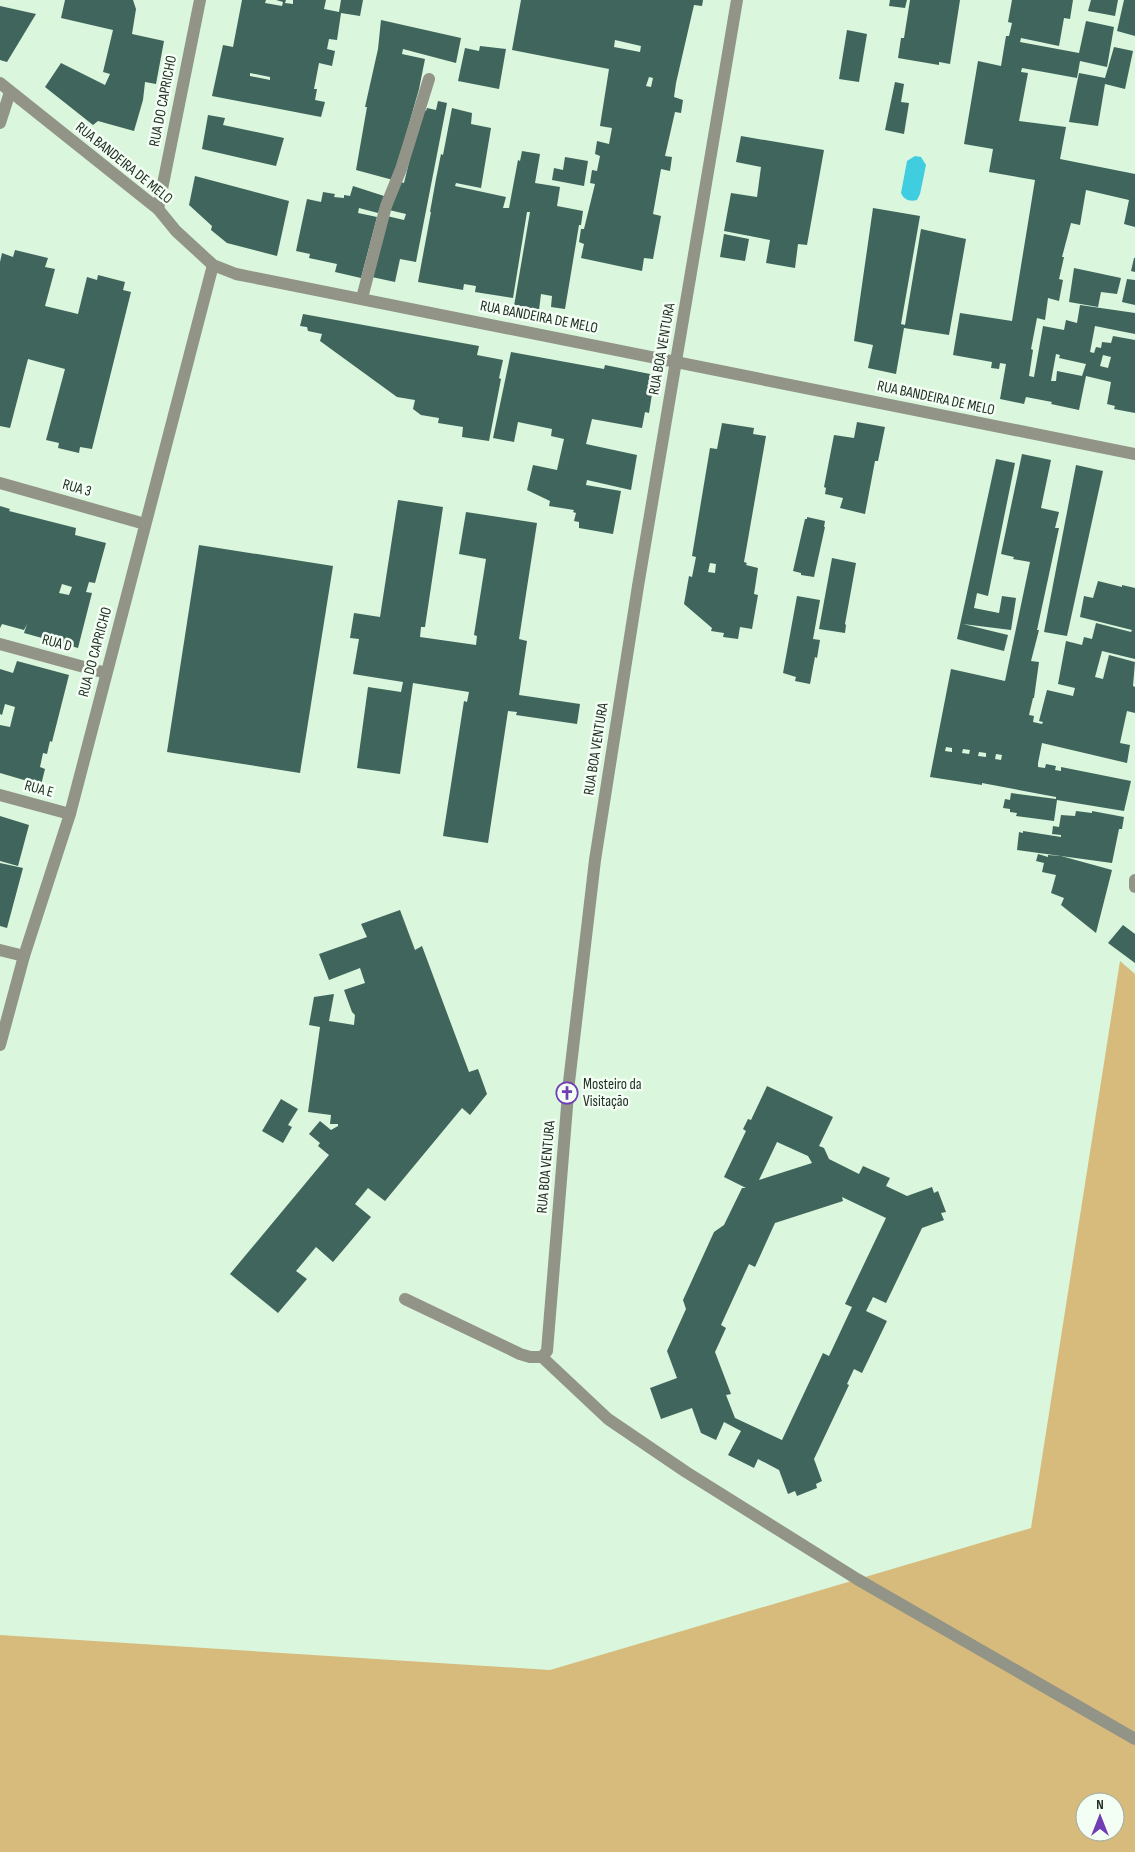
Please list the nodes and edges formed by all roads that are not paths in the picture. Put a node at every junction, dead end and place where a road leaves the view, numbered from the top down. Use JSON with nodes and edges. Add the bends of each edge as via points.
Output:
{"nodes":[{"id":1,"x":200,"y":0,"type":"edge"},
{"id":2,"x":737,"y":0,"type":"edge"},
{"id":3,"x":429,"y":79,"type":"dead end"},
{"id":4,"x":0,"y":83,"type":"edge"},
{"id":5,"x":10,"y":92,"type":"junction"},
{"id":6,"x":0,"y":123,"type":"edge"},
{"id":7,"x":158,"y":210,"type":"junction"},
{"id":8,"x":213,"y":266,"type":"junction"},
{"id":9,"x":362,"y":298,"type":"junction"},
{"id":10,"x":677,"y":361,"type":"junction"},
{"id":11,"x":1135,"y":454,"type":"edge"},
{"id":12,"x":0,"y":483,"type":"edge"},
{"id":13,"x":145,"y":524,"type":"junction"},
{"id":14,"x":0,"y":644,"type":"edge"},
{"id":15,"x":106,"y":673,"type":"junction"},
{"id":16,"x":0,"y":795,"type":"edge"},
{"id":17,"x":70,"y":814,"type":"junction"},
{"id":18,"x":0,"y":950,"type":"edge"},
{"id":19,"x":24,"y":956,"type":"junction"},
{"id":20,"x":0,"y":1044,"type":"edge"},
{"id":21,"x":405,"y":1299,"type":"dead end"},
{"id":22,"x":542,"y":1357,"type":"junction"},
{"id":23,"x":1135,"y":1739,"type":"edge"}],
"edges":[{"from":1,"to":7,"type":"street","name":"RUA DO CAPRICHO"},
{"from":2,"to":10,"type":"street","name":"RUA BOA VENTURA"},
{"from":3,"to":9,"type":"street","via":[[386,206]]},
{"from":4,"to":5,"type":"street","name":"RUA BANDEIRA DE MELO"},
{"from":5,"to":6,"type":"street"},
{"from":5,"to":7,"type":"street","name":"RUA BANDEIRA DE MELO"},
{"from":7,"to":8,"type":"street","name":"RUA BANDEIRA DE MELO"},
{"from":8,"to":9,"type":"street","name":"RUA BANDEIRA DE MELO","via":[[236,274]]},
{"from":8,"to":13,"type":"street","name":"RUA DO CAPRICHO"},
{"from":9,"to":10,"type":"street","name":"RUA BANDEIRA DE MELO"},
{"from":10,"to":11,"type":"street","name":"RUA BANDEIRA DE MELO"},
{"from":10,"to":22,"type":"street","name":"RUA BOA VENTURA","via":[[595,860],[569,1082],[549,1341]]},
{"from":12,"to":13,"type":"street","name":"RUA 3"},
{"from":13,"to":15,"type":"street","name":"RUA DO CAPRICHO"},
{"from":14,"to":15,"type":"street","name":"RUA D"},
{"from":15,"to":17,"type":"street","name":"RUA DO CAPRICHO"},
{"from":16,"to":17,"type":"street","name":"RUA E"},
{"from":17,"to":19,"type":"street","name":"RUA DO CAPRICHO"},
{"from":18,"to":19,"type":"street"},
{"from":19,"to":20,"type":"street","name":"RUA DO CAPRICHO"},
{"from":21,"to":22,"type":"street","via":[[520,1354]]},
{"from":22,"to":23,"type":"street","via":[[608,1419],[686,1472],[857,1579]]}]}
